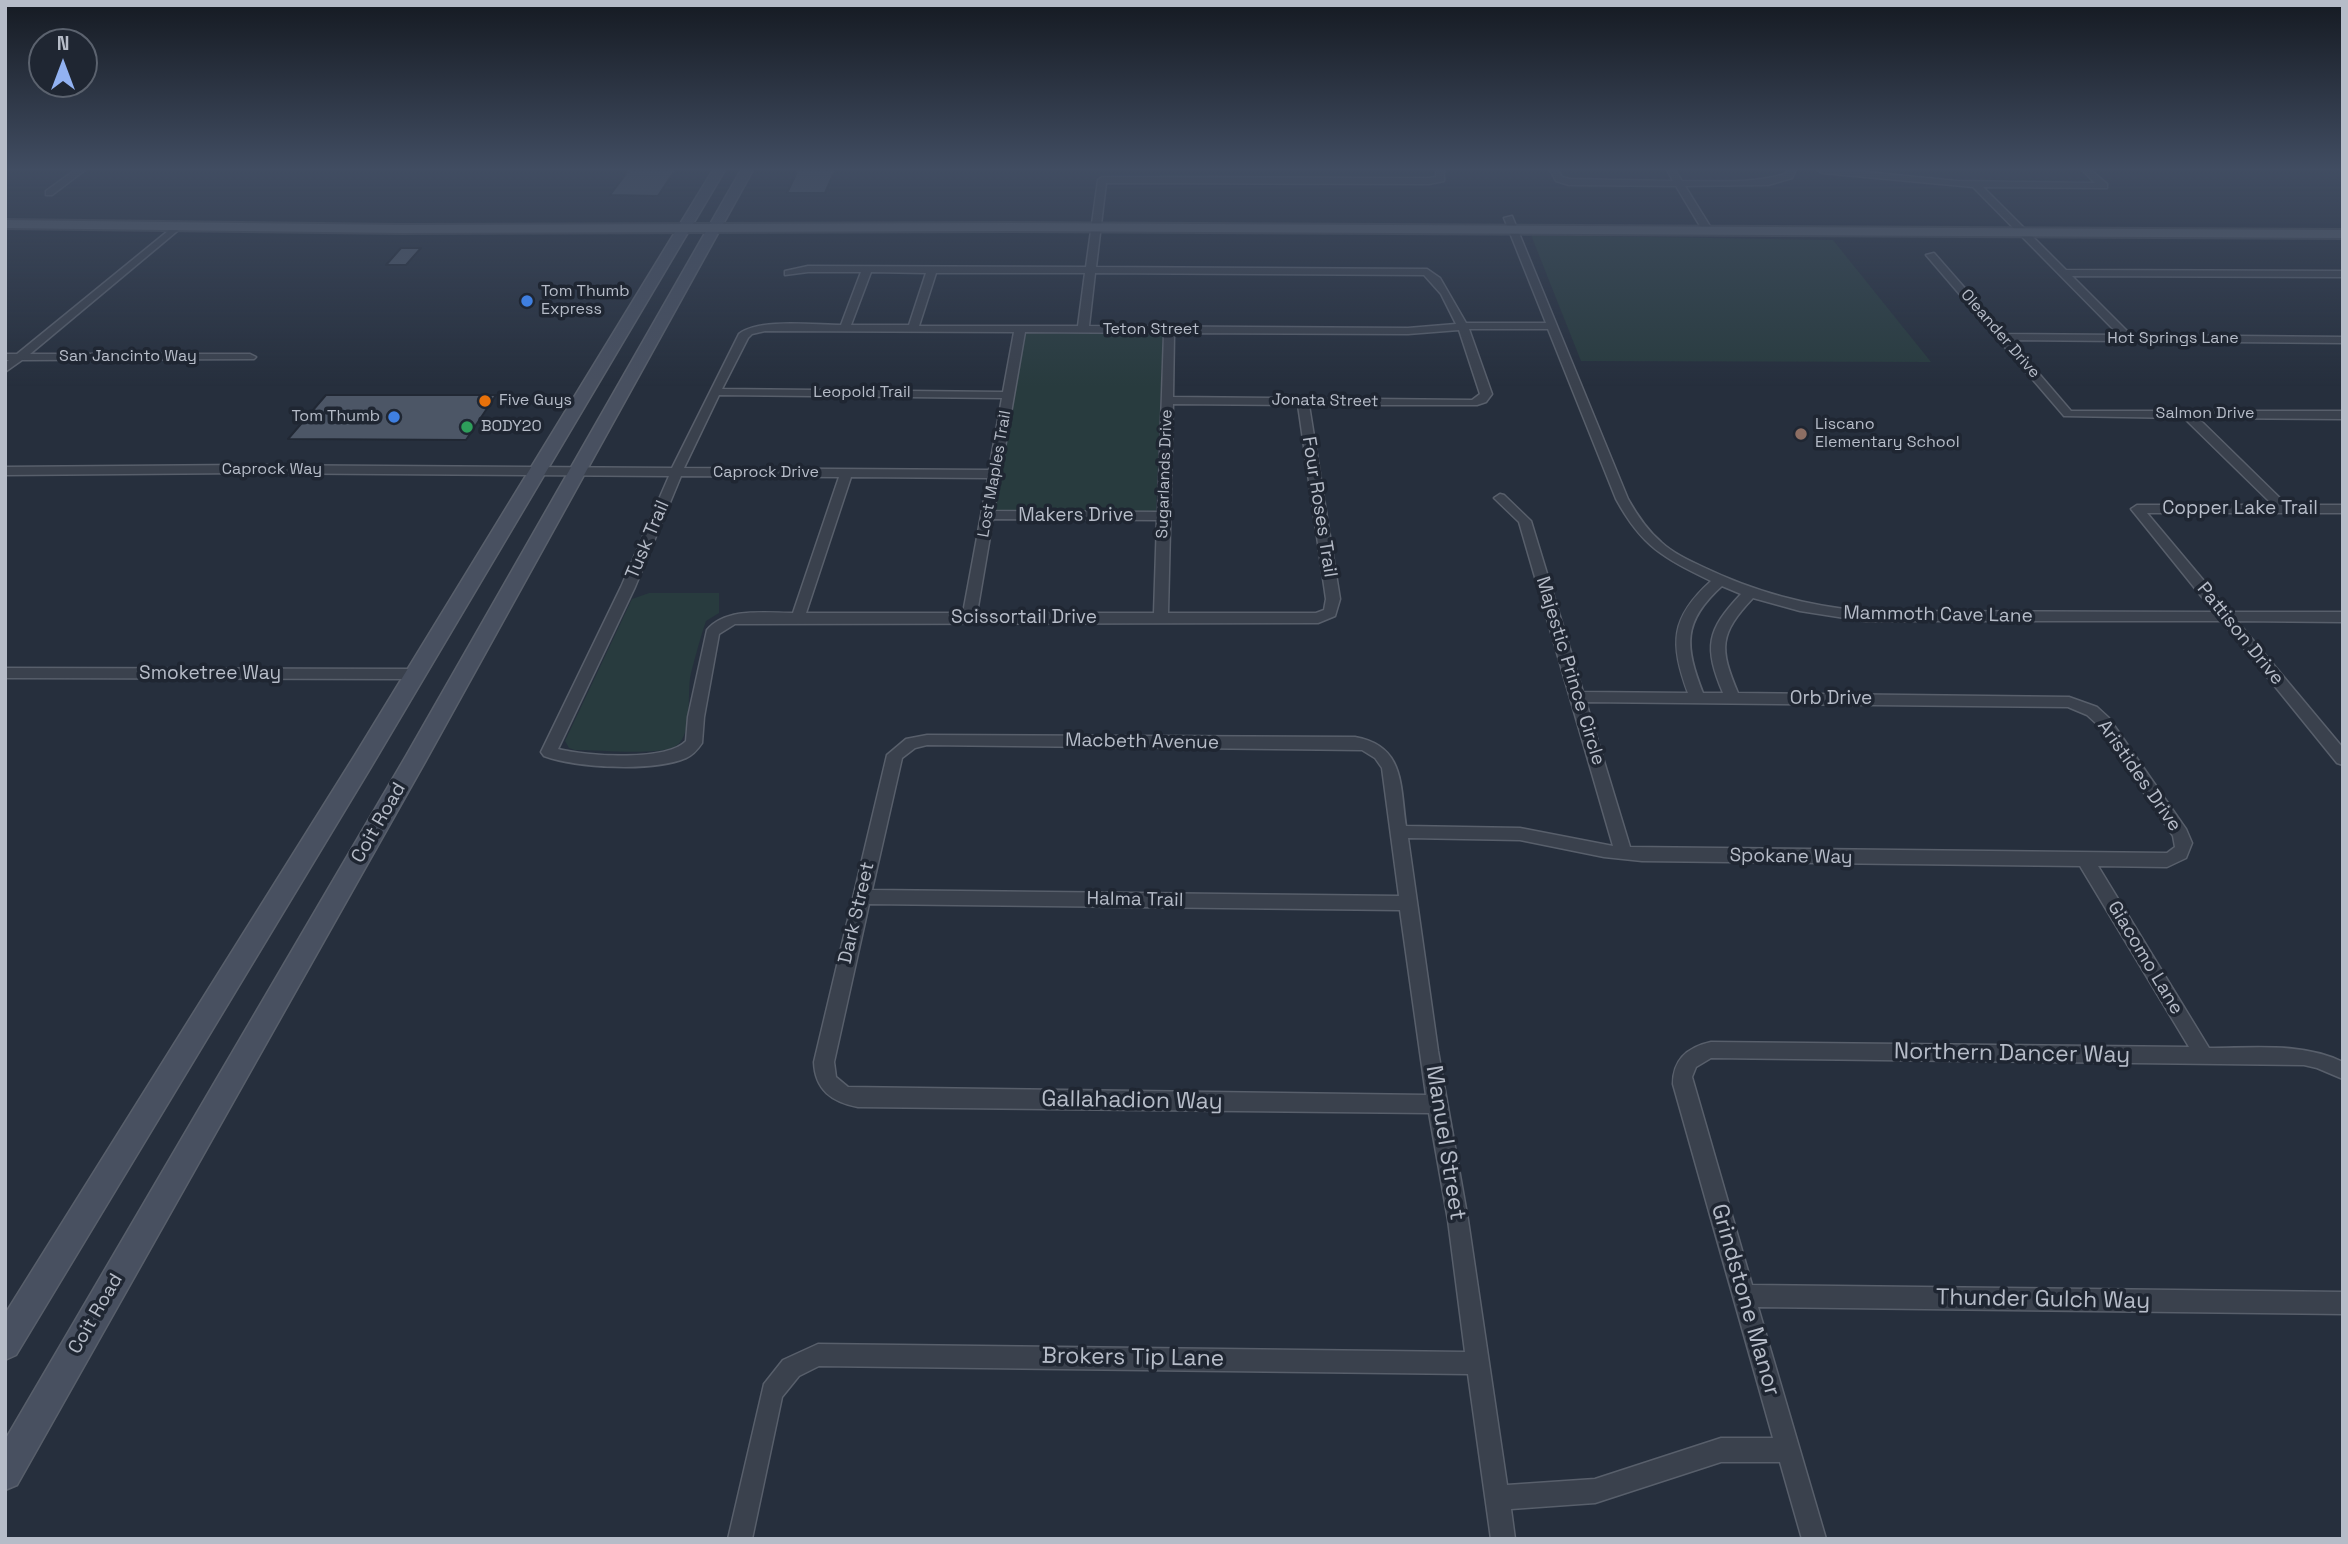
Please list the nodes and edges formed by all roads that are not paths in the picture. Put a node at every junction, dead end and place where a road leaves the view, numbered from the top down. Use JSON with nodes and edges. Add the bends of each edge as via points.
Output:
{"nodes":[{"id":1,"x":159,"y":242,"type":"edge"},
{"id":2,"x":676,"y":242,"type":"edge"},
{"id":3,"x":707,"y":242,"type":"edge"},
{"id":4,"x":1094,"y":242,"type":"edge"},
{"id":5,"x":1520,"y":242,"type":"edge"},
{"id":6,"x":2032,"y":242,"type":"edge"},
{"id":7,"x":1931,"y":255,"type":"dead end"},
{"id":8,"x":867,"y":269,"type":"junction"},
{"id":9,"x":932,"y":269,"type":"junction"},
{"id":10,"x":1091,"y":270,"type":"junction"},
{"id":11,"x":789,"y":273,"type":"dead end"},
{"id":12,"x":2064,"y":273,"type":"junction"},
{"id":13,"x":2343,"y":274,"type":"edge"},
{"id":14,"x":1553,"y":326,"type":"junction"},
{"id":15,"x":1462,"y":327,"type":"junction"},
{"id":16,"x":845,"y":328,"type":"junction"},
{"id":17,"x":913,"y":329,"type":"junction"},
{"id":18,"x":1020,"y":329,"type":"junction"},
{"id":19,"x":1083,"y":330,"type":"junction"},
{"id":20,"x":1169,"y":330,"type":"junction"},
{"id":21,"x":749,"y":331,"type":"joint"},
{"id":22,"x":2003,"y":337,"type":"junction"},
{"id":23,"x":2129,"y":339,"type":"junction"},
{"id":24,"x":2343,"y":340,"type":"edge"},
{"id":25,"x":5,"y":357,"type":"edge"},
{"id":26,"x":23,"y":357,"type":"junction"},
{"id":27,"x":250,"y":357,"type":"dead end"},
{"id":28,"x":5,"y":369,"type":"edge"},
{"id":29,"x":715,"y":392,"type":"junction"},
{"id":30,"x":1009,"y":394,"type":"junction"},
{"id":31,"x":1167,"y":400,"type":"junction"},
{"id":32,"x":1303,"y":401,"type":"junction"},
{"id":33,"x":2068,"y":414,"type":"joint"},
{"id":34,"x":2187,"y":414,"type":"junction"},
{"id":35,"x":2343,"y":415,"type":"edge"},
{"id":36,"x":5,"y":471,"type":"edge"},
{"id":37,"x":538,"y":471,"type":"junction"},
{"id":38,"x":576,"y":471,"type":"junction"},
{"id":39,"x":677,"y":472,"type":"junction"},
{"id":40,"x":846,"y":473,"type":"junction"},
{"id":41,"x":995,"y":474,"type":"junction"},
{"id":42,"x":1500,"y":498,"type":"dead end"},
{"id":43,"x":2137,"y":509,"type":"joint"},
{"id":44,"x":2284,"y":509,"type":"junction"},
{"id":45,"x":2343,"y":509,"type":"edge"},
{"id":46,"x":988,"y":515,"type":"junction"},
{"id":47,"x":1163,"y":516,"type":"junction"},
{"id":48,"x":1719,"y":581,"type":"junction"},
{"id":49,"x":1749,"y":594,"type":"junction"},
{"id":50,"x":1330,"y":613,"type":"joint"},
{"id":51,"x":2227,"y":617,"type":"junction"},
{"id":52,"x":2343,"y":617,"type":"edge"},
{"id":53,"x":798,"y":618,"type":"junction"},
{"id":54,"x":970,"y":618,"type":"junction"},
{"id":55,"x":1161,"y":619,"type":"junction"},
{"id":56,"x":5,"y":673,"type":"edge"},
{"id":57,"x":415,"y":674,"type":"junction"},
{"id":58,"x":1578,"y":696,"type":"junction"},
{"id":59,"x":1697,"y":698,"type":"junction"},
{"id":60,"x":1732,"y":698,"type":"junction"},
{"id":61,"x":2084,"y":707,"type":"joint"},
{"id":62,"x":906,"y":746,"type":"joint"},
{"id":63,"x":1378,"y":751,"type":"joint"},
{"id":64,"x":2340,"y":752,"type":"edge"},
{"id":65,"x":683,"y":753,"type":"joint"},
{"id":66,"x":1399,"y":832,"type":"junction"},
{"id":67,"x":2183,"y":851,"type":"joint"},
{"id":68,"x":1624,"y":854,"type":"junction"},
{"id":69,"x":2085,"y":859,"type":"junction"},
{"id":70,"x":861,"y":897,"type":"junction"},
{"id":71,"x":1409,"y":903,"type":"junction"},
{"id":72,"x":2204,"y":1056,"type":"junction"},
{"id":73,"x":1688,"y":1061,"type":"joint"},
{"id":74,"x":2340,"y":1069,"type":"edge"},
{"id":75,"x":831,"y":1086,"type":"joint"},
{"id":76,"x":1437,"y":1104,"type":"junction"},
{"id":77,"x":1744,"y":1296,"type":"junction"},
{"id":78,"x":2343,"y":1303,"type":"edge"},
{"id":79,"x":5,"y":1344,"type":"edge"},
{"id":80,"x":1478,"y":1363,"type":"junction"},
{"id":81,"x":1788,"y":1450,"type":"junction"},
{"id":82,"x":5,"y":1473,"type":"edge"},
{"id":83,"x":1497,"y":1497,"type":"junction"},
{"id":84,"x":740,"y":1539,"type":"edge"},
{"id":85,"x":1503,"y":1539,"type":"edge"},
{"id":86,"x":1814,"y":1539,"type":"edge"}],
"edges":[{"from":1,"to":26,"type":"street"},
{"from":2,"to":37,"type":"main road"},
{"from":3,"to":38,"type":"main road","name":"Coit Road"},
{"from":4,"to":10,"type":"street"},
{"from":5,"to":14,"type":"street","name":"Mammoth Cave Lane"},
{"from":6,"to":12,"type":"street"},
{"from":7,"to":22,"type":"street","name":"Oleander Drive"},
{"from":8,"to":9,"type":"street"},
{"from":8,"to":11,"type":"street"},
{"from":8,"to":16,"type":"street"},
{"from":9,"to":10,"type":"street"},
{"from":9,"to":17,"type":"street"},
{"from":10,"to":15,"type":"street","via":[[1427,272],[1437,280]]},
{"from":10,"to":19,"type":"street"},
{"from":12,"to":13,"type":"street"},
{"from":12,"to":23,"type":"street"},
{"from":14,"to":15,"type":"street","name":"Teton Street"},
{"from":14,"to":48,"type":"street","name":"Mammoth Cave Lane","via":[[1635,521],[1657,546]]},
{"from":15,"to":20,"type":"street","name":"Teton Street"},
{"from":15,"to":32,"type":"street","name":"Jonata Street","via":[[1479,364],[1486,394],[1482,400]]},
{"from":16,"to":17,"type":"street","name":"Teton Street"},
{"from":16,"to":21,"type":"street","name":"Teton Street"},
{"from":17,"to":18,"type":"street","name":"Teton Street"},
{"from":18,"to":19,"type":"street","name":"Teton Street"},
{"from":18,"to":30,"type":"street","name":"Lost Maples Trail"},
{"from":19,"to":20,"type":"street","name":"Teton Street"},
{"from":20,"to":31,"type":"street","name":"Sugarlands Drive"},
{"from":21,"to":29,"type":"street","name":"Tusk Trail"},
{"from":22,"to":23,"type":"street","name":"Hot Springs Lane"},
{"from":22,"to":33,"type":"street","name":"Oleander Drive"},
{"from":23,"to":24,"type":"street","name":"Hot Springs Lane"},
{"from":25,"to":26,"type":"street","name":"San Jancinto Way"},
{"from":26,"to":27,"type":"street","name":"San Jancinto Way"},
{"from":26,"to":28,"type":"street"},
{"from":29,"to":30,"type":"street","name":"Leopold Trail"},
{"from":29,"to":39,"type":"street","name":"Tusk Trail"},
{"from":30,"to":41,"type":"street","name":"Lost Maples Trail"},
{"from":31,"to":32,"type":"street","name":"Jonata Street"},
{"from":31,"to":47,"type":"street","name":"Sugarlands Drive"},
{"from":32,"to":50,"type":"street","name":"Four Roses Trail","via":[[1333,599]]},
{"from":33,"to":34,"type":"street","name":"Salmon Drive"},
{"from":34,"to":35,"type":"street","name":"Salmon Drive"},
{"from":34,"to":44,"type":"street"},
{"from":36,"to":37,"type":"street","name":"Caprock Way"},
{"from":37,"to":38,"type":"street","name":"Caprock Drive"},
{"from":37,"to":57,"type":"main road"},
{"from":38,"to":39,"type":"street","name":"Caprock Drive"},
{"from":38,"to":82,"type":"main road","name":"Coit Road"},
{"from":39,"to":40,"type":"street","name":"Caprock Drive"},
{"from":39,"to":65,"type":"street","name":"Tusk Trail","via":[[549,752],[559,757],[617,760]]},
{"from":40,"to":41,"type":"street","name":"Caprock Drive"},
{"from":40,"to":53,"type":"street"},
{"from":41,"to":46,"type":"street","name":"Lost Maples Trail"},
{"from":42,"to":58,"type":"street","name":"Majestic Prince Circle","via":[[1525,521]]},
{"from":43,"to":44,"type":"street","name":"Copper Lake Trail"},
{"from":43,"to":51,"type":"street","name":"Pattison Drive"},
{"from":44,"to":45,"type":"street","name":"Copper Lake Trail"},
{"from":46,"to":47,"type":"street","name":"Makers Drive"},
{"from":46,"to":54,"type":"street","name":"Lost Maples Trail"},
{"from":47,"to":55,"type":"street","name":"Sugarlands Drive"},
{"from":48,"to":49,"type":"street","name":"Mammoth Cave Lane"},
{"from":48,"to":59,"type":"street","via":[[1691,609],[1681,636],[1683,659]]},
{"from":49,"to":51,"type":"street","name":"Mammoth Cave Lane","via":[[1864,616]]},
{"from":49,"to":60,"type":"street","via":[[1724,620],[1717,635],[1717,661]]},
{"from":50,"to":55,"type":"street","name":"Scissortail Drive","via":[[1318,618]]},
{"from":51,"to":52,"type":"street","name":"Mammoth Cave Lane"},
{"from":51,"to":64,"type":"street","name":"Pattison Drive"},
{"from":53,"to":54,"type":"street","name":"Scissortail Drive"},
{"from":53,"to":65,"type":"street","name":"Scissortail Drive","via":[[718,624],[707,649],[694,743]]},
{"from":54,"to":55,"type":"street","name":"Scissortail Drive"},
{"from":56,"to":57,"type":"street","name":"Smoketree Way"},
{"from":57,"to":79,"type":"main road"},
{"from":58,"to":59,"type":"street","name":"Orb Drive"},
{"from":58,"to":68,"type":"street","name":"Majestic Prince Circle"},
{"from":59,"to":60,"type":"street","name":"Orb Drive"},
{"from":60,"to":61,"type":"street","name":"Orb Drive","via":[[2057,701]]},
{"from":61,"to":67,"type":"street","name":"Aristides Drive","via":[[2104,722],[2182,838]]},
{"from":62,"to":63,"type":"street","name":"Macbeth Avenue","via":[[927,740],[1355,743]]},
{"from":62,"to":70,"type":"street","name":"Dark Street","via":[[891,764]]},
{"from":63,"to":66,"type":"street","name":"Manuel Street","via":[[1389,765]]},
{"from":66,"to":68,"type":"street","name":"Spokane Way","via":[[1527,834]]},
{"from":66,"to":71,"type":"street","name":"Manuel Street"},
{"from":67,"to":69,"type":"street","name":"Spokane Way","via":[[2166,860]]},
{"from":68,"to":69,"type":"street","name":"Spokane Way"},
{"from":69,"to":72,"type":"street","name":"Giacomo Lane"},
{"from":70,"to":71,"type":"street","name":"Halma Trail"},
{"from":70,"to":75,"type":"street","name":"Dark Street","via":[[824,1062]]},
{"from":71,"to":76,"type":"street","name":"Manuel Street"},
{"from":72,"to":73,"type":"street","name":"Northern Dancer Way","via":[[1711,1051]]},
{"from":72,"to":74,"type":"street","name":"Northern Dancer Way","via":[[2304,1057]]},
{"from":73,"to":77,"type":"street","name":"Grindstone Manor","via":[[1683,1084]]},
{"from":75,"to":76,"type":"street","name":"Gallahadion Way","via":[[858,1098]]},
{"from":76,"to":80,"type":"street","name":"Manuel Street"},
{"from":77,"to":78,"type":"street","name":"Thunder Gulch Way"},
{"from":77,"to":81,"type":"street","name":"Grindstone Manor"},
{"from":80,"to":83,"type":"street","name":"Manuel Street"},
{"from":80,"to":84,"type":"street","name":"Brokers Tip Lane","via":[[808,1357],[791,1368],[769,1402]]},
{"from":81,"to":83,"type":"street","via":[[1721,1450],[1595,1491]]},
{"from":81,"to":86,"type":"street","name":"Grindstone Manor"},
{"from":83,"to":85,"type":"street","name":"Manuel Street"}]}
